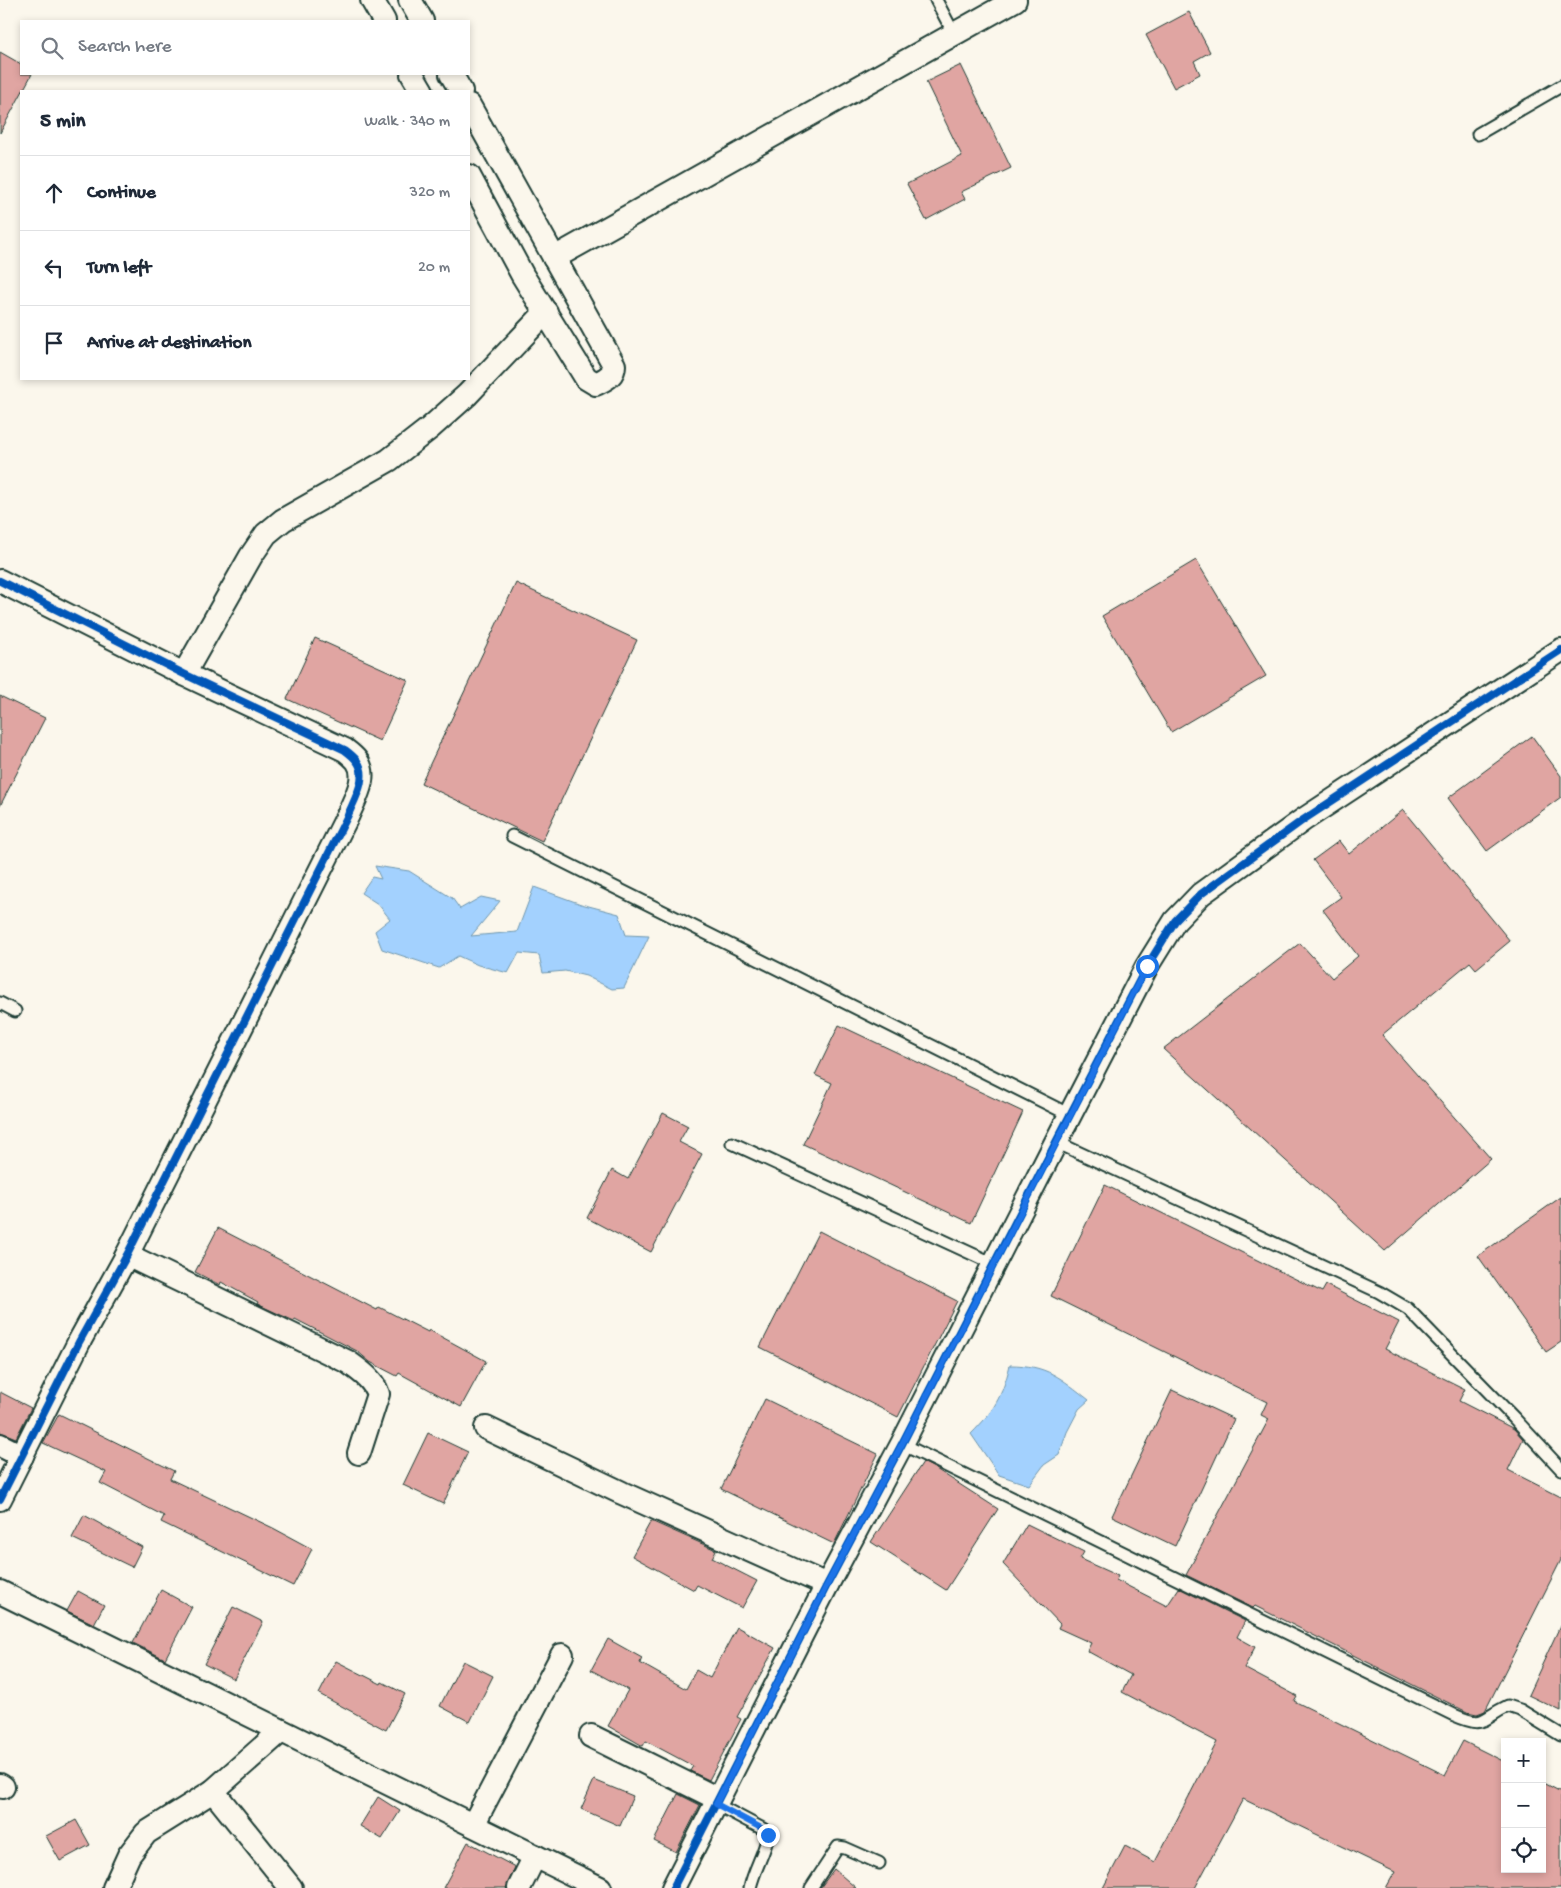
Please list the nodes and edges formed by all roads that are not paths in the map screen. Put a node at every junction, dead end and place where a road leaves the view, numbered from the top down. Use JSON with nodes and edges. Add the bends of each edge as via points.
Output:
{"nodes":[{"id":1,"x":372,"y":0,"type":"edge"},
{"id":2,"x":410,"y":0,"type":"edge"},
{"id":3,"x":936,"y":0,"type":"edge"},
{"id":4,"x":1015,"y":0,"type":"edge"},
{"id":5,"x":383,"y":20,"type":"edge"},
{"id":6,"x":421,"y":20,"type":"edge"},
{"id":7,"x":954,"y":34,"type":"junction"},
{"id":8,"x":413,"y":75,"type":"edge"},
{"id":9,"x":452,"y":75,"type":"edge"},
{"id":10,"x":1561,"y":86,"type":"edge"},
{"id":11,"x":421,"y":90,"type":"edge"},
{"id":12,"x":460,"y":90,"type":"edge"},
{"id":13,"x":470,"y":107,"type":"edge"},
{"id":14,"x":1478,"y":134,"type":"dead end"},
{"id":15,"x":470,"y":178,"type":"edge"},
{"id":16,"x":554,"y":258,"type":"junction"},
{"id":17,"x":546,"y":312,"type":"junction"},
{"id":18,"x":0,"y":580,"type":"edge"},
{"id":19,"x":1561,"y":650,"type":"edge"},
{"id":20,"x":184,"y":674,"type":"junction"},
{"id":21,"x":512,"y":836,"type":"dead end"},
{"id":22,"x":0,"y":1003,"type":"edge"},
{"id":23,"x":15,"y":1011,"type":"dead end"},
{"id":24,"x":1070,"y":1116,"type":"junction"},
{"id":25,"x":1056,"y":1142,"type":"junction"},
{"id":26,"x":732,"y":1143,"type":"dead end"},
{"id":27,"x":128,"y":1255,"type":"junction"},
{"id":28,"x":994,"y":1264,"type":"junction"},
{"id":29,"x":486,"y":1428,"type":"dead end"},
{"id":30,"x":902,"y":1444,"type":"junction"},
{"id":31,"x":0,"y":1445,"type":"edge"},
{"id":32,"x":359,"y":1453,"type":"dead end"},
{"id":33,"x":22,"y":1456,"type":"junction"},
{"id":34,"x":1561,"y":1469,"type":"edge"},
{"id":35,"x":0,"y":1499,"type":"edge"},
{"id":36,"x":827,"y":1585,"type":"junction"},
{"id":37,"x":0,"y":1592,"type":"edge"},
{"id":38,"x":562,"y":1655,"type":"dead end"},
{"id":39,"x":282,"y":1732,"type":"junction"},
{"id":40,"x":1561,"y":1734,"type":"edge"},
{"id":41,"x":591,"y":1736,"type":"dead end"},
{"id":42,"x":213,"y":1791,"type":"junction"},
{"id":43,"x":717,"y":1802,"type":"junction"},
{"id":44,"x":473,"y":1826,"type":"junction"},
{"id":45,"x":535,"y":1856,"type":"junction"},
{"id":46,"x":879,"y":1864,"type":"dead end"},
{"id":47,"x":114,"y":1888,"type":"edge"},
{"id":48,"x":291,"y":1888,"type":"edge"},
{"id":49,"x":519,"y":1888,"type":"edge"},
{"id":50,"x":600,"y":1888,"type":"edge"},
{"id":51,"x":673,"y":1888,"type":"edge"},
{"id":52,"x":750,"y":1888,"type":"edge"},
{"id":53,"x":811,"y":1888,"type":"edge"}],
"edges":[{"from":1,"to":5,"type":"street"},
{"from":2,"to":6,"type":"street"},
{"from":3,"to":7,"type":"lane"},
{"from":4,"to":7,"type":"street"},
{"from":7,"to":16,"type":"street"},
{"from":8,"to":11,"type":"street"},
{"from":9,"to":12,"type":"street"},
{"from":10,"to":14,"type":"lane"},
{"from":13,"to":16,"type":"street"},
{"from":15,"to":17,"type":"street"},
{"from":16,"to":17,"type":"street","via":[[614,365],[611,375],[596,384],[586,378]]},
{"from":17,"to":20,"type":"street","via":[[467,395],[389,460],[283,520],[266,534]]},
{"from":18,"to":20,"type":"street"},
{"from":19,"to":24,"type":"street","via":[[1303,820],[1201,894],[1175,921],[1147,966]]},
{"from":20,"to":27,"type":"street","via":[[345,750],[357,760],[362,770],[361,784]]},
{"from":21,"to":24,"type":"lane"},
{"from":22,"to":23,"type":"lane"},
{"from":24,"to":25,"type":"street"},
{"from":25,"to":28,"type":"street"},
{"from":25,"to":34,"type":"lane","via":[[1379,1292],[1408,1310]]},
{"from":26,"to":28,"type":"lane"},
{"from":27,"to":32,"type":"street","via":[[348,1362],[368,1378],[376,1386],[378,1394]]},
{"from":27,"to":33,"type":"street","via":[[79,1342]]},
{"from":28,"to":30,"type":"street"},
{"from":29,"to":36,"type":"street"},
{"from":30,"to":36,"type":"street"},
{"from":30,"to":40,"type":"lane","via":[[1470,1722],[1481,1723],[1508,1706]]},
{"from":31,"to":33,"type":"street"},
{"from":33,"to":35,"type":"street"},
{"from":36,"to":43,"type":"street"},
{"from":37,"to":39,"type":"street"},
{"from":38,"to":44,"type":"street"},
{"from":39,"to":42,"type":"street"},
{"from":39,"to":44,"type":"street"},
{"from":41,"to":43,"type":"street"},
{"from":42,"to":47,"type":"street","via":[[146,1833],[129,1856]]},
{"from":42,"to":48,"type":"street"},
{"from":43,"to":51,"type":"street"},
{"from":43,"to":52,"type":"lane","via":[[768,1835]]},
{"from":44,"to":45,"type":"street"},
{"from":45,"to":49,"type":"street"},
{"from":45,"to":50,"type":"street"},
{"from":46,"to":53,"type":"lane","via":[[845,1848],[838,1848]]}]}
